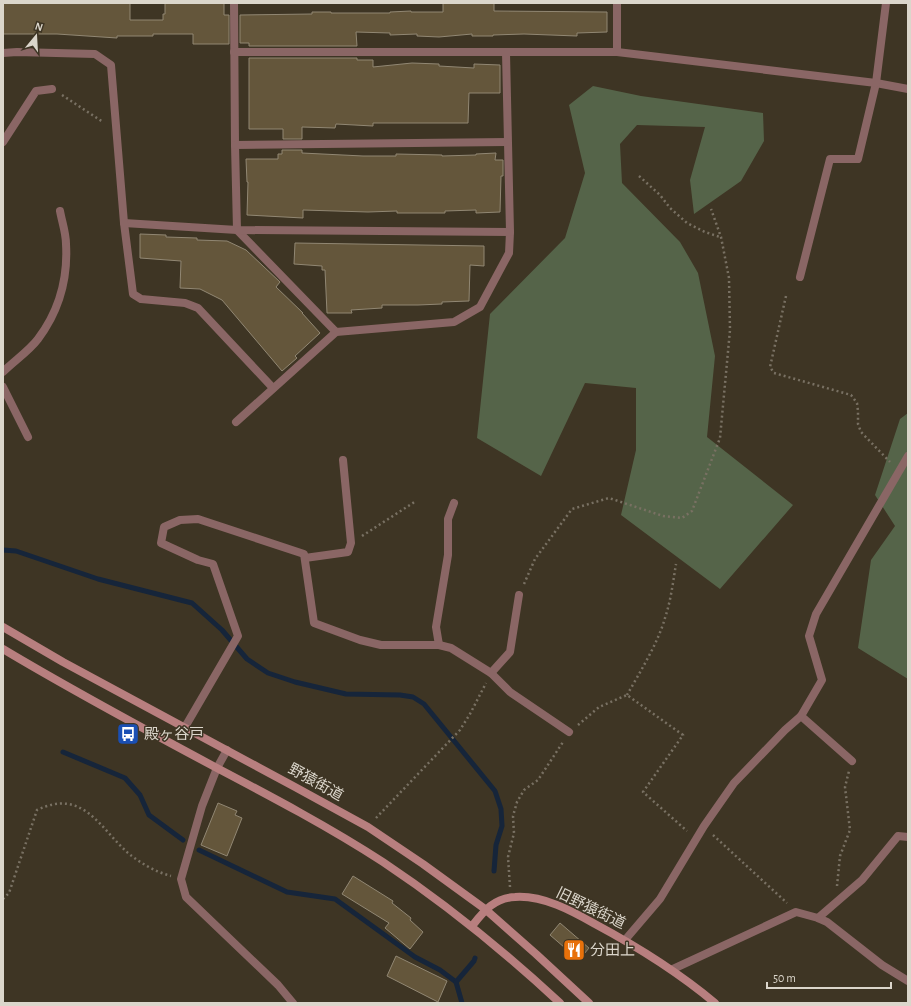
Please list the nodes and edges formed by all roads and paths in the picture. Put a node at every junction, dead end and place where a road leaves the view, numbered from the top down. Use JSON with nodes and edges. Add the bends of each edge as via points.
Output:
{"nodes":[{"id":1,"x":234,"y":3,"type":"edge"},
{"id":2,"x":617,"y":3,"type":"edge"},
{"id":3,"x":886,"y":3,"type":"edge"},
{"id":4,"x":234,"y":52,"type":"junction"},
{"id":5,"x":506,"y":52,"type":"junction"},
{"id":6,"x":617,"y":52,"type":"junction"},
{"id":7,"x":3,"y":53,"type":"edge"},
{"id":8,"x":876,"y":83,"type":"junction"},
{"id":9,"x":52,"y":89,"type":"joint"},
{"id":10,"x":908,"y":89,"type":"edge"},
{"id":11,"x":117,"y":131,"type":"junction"},
{"id":12,"x":3,"y":142,"type":"edge"},
{"id":13,"x":507,"y":142,"type":"junction"},
{"id":14,"x":234,"y":145,"type":"junction"},
{"id":15,"x":639,"y":176,"type":"dead end"},
{"id":16,"x":711,"y":209,"type":"dead end"},
{"id":17,"x":60,"y":211,"type":"dead end"},
{"id":18,"x":124,"y":223,"type":"junction"},
{"id":19,"x":237,"y":230,"type":"junction"},
{"id":20,"x":510,"y":232,"type":"junction"},
{"id":21,"x":721,"y":237,"type":"junction"},
{"id":22,"x":800,"y":277,"type":"dead end"},
{"id":23,"x":786,"y":296,"type":"dead end"},
{"id":24,"x":336,"y":332,"type":"junction"},
{"id":25,"x":3,"y":372,"type":"edge"},
{"id":26,"x":3,"y":387,"type":"edge"},
{"id":27,"x":273,"y":388,"type":"junction"},
{"id":28,"x":236,"y":422,"type":"dead end"},
{"id":29,"x":28,"y":437,"type":"dead end"},
{"id":30,"x":908,"y":456,"type":"edge"},
{"id":31,"x":343,"y":460,"type":"dead end"},
{"id":32,"x":899,"y":471,"type":"junction"},
{"id":33,"x":416,"y":501,"type":"dead end"},
{"id":34,"x":454,"y":503,"type":"dead end"},
{"id":35,"x":351,"y":543,"type":"junction"},
{"id":36,"x":305,"y":558,"type":"junction"},
{"id":37,"x":676,"y":564,"type":"dead end"},
{"id":38,"x":519,"y":595,"type":"joint"},
{"id":39,"x":3,"y":627,"type":"edge"},
{"id":40,"x":439,"y":645,"type":"junction"},
{"id":41,"x":3,"y":649,"type":"edge"},
{"id":42,"x":491,"y":673,"type":"junction"},
{"id":43,"x":627,"y":695,"type":"junction"},
{"id":44,"x":801,"y":716,"type":"junction"},
{"id":45,"x":185,"y":727,"type":"junction"},
{"id":46,"x":570,"y":732,"type":"junction"},
{"id":47,"x":227,"y":750,"type":"junction"},
{"id":48,"x":852,"y":761,"type":"joint"},
{"id":49,"x":217,"y":768,"type":"junction"},
{"id":50,"x":704,"y":826,"type":"junction"},
{"id":51,"x":368,"y":827,"type":"junction"},
{"id":52,"x":908,"y":837,"type":"edge"},
{"id":53,"x":696,"y":840,"type":"junction"},
{"id":54,"x":181,"y":879,"type":"junction"},
{"id":55,"x":510,"y":898,"type":"junction"},
{"id":56,"x":3,"y":899,"type":"edge"},
{"id":57,"x":835,"y":903,"type":"junction"},
{"id":58,"x":485,"y":909,"type":"junction"},
{"id":59,"x":796,"y":912,"type":"junction"},
{"id":60,"x":818,"y":918,"type":"junction"},
{"id":61,"x":472,"y":926,"type":"junction"},
{"id":62,"x":625,"y":940,"type":"junction"},
{"id":63,"x":673,"y":969,"type":"junction"},
{"id":64,"x":908,"y":981,"type":"edge"},
{"id":65,"x":293,"y":1003,"type":"edge"},
{"id":66,"x":560,"y":1003,"type":"edge"},
{"id":67,"x":589,"y":1003,"type":"edge"},
{"id":68,"x":715,"y":1003,"type":"edge"}],
"edges":[{"from":1,"to":4,"type":"street"},
{"from":2,"to":6,"type":"street"},
{"from":3,"to":8,"type":"street"},
{"from":4,"to":5,"type":"street"},
{"from":4,"to":14,"type":"street"},
{"from":5,"to":6,"type":"street"},
{"from":5,"to":13,"type":"street"},
{"from":6,"to":8,"type":"street"},
{"from":7,"to":11,"type":"street","via":[[95,54],[111,65]]},
{"from":8,"to":10,"type":"street"},
{"from":8,"to":22,"type":"street","via":[[858,159],[830,159]]},
{"from":9,"to":11,"type":"path"},
{"from":9,"to":12,"type":"street","via":[[36,91]]},
{"from":11,"to":18,"type":"street"},
{"from":13,"to":14,"type":"street"},
{"from":13,"to":20,"type":"street"},
{"from":14,"to":19,"type":"street"},
{"from":15,"to":21,"type":"path","via":[[687,223]]},
{"from":16,"to":21,"type":"path"},
{"from":17,"to":25,"type":"street","via":[[66,243],[66,265],[61,297],[53,316],[38,339]]},
{"from":18,"to":19,"type":"street"},
{"from":18,"to":27,"type":"street","via":[[133,294],[141,299],[185,303],[198,308]]},
{"from":19,"to":20,"type":"street"},
{"from":19,"to":24,"type":"street"},
{"from":20,"to":24,"type":"street","via":[[509,253],[480,307],[454,322]]},
{"from":21,"to":38,"type":"path","via":[[729,278],[730,330],[720,438],[692,511],[682,518],[664,516],[609,498],[572,509],[535,559]]},
{"from":23,"to":32,"type":"path","via":[[770,368],[774,373],[851,395],[858,411],[860,432]]},
{"from":24,"to":27,"type":"street"},
{"from":26,"to":29,"type":"street"},
{"from":27,"to":28,"type":"street"},
{"from":30,"to":32,"type":"street"},
{"from":31,"to":35,"type":"street"},
{"from":32,"to":44,"type":"street","via":[[816,614],[809,636],[822,680]]},
{"from":33,"to":35,"type":"path"},
{"from":34,"to":40,"type":"street","via":[[448,518],[448,555],[436,628]]},
{"from":35,"to":36,"type":"street","via":[[348,552]]},
{"from":36,"to":40,"type":"street","via":[[314,623],[381,645]]},
{"from":36,"to":45,"type":"street","via":[[304,554],[198,519],[180,520],[164,527],[161,543],[213,564],[238,636]]},
{"from":37,"to":43,"type":"path","via":[[665,619],[647,660]]},
{"from":38,"to":42,"type":"street","via":[[510,652]]},
{"from":39,"to":45,"type":"main road","name":"野猿街道"},
{"from":40,"to":42,"type":"street","via":[[450,648]]},
{"from":41,"to":49,"type":"main road","via":[[79,694]]},
{"from":42,"to":46,"type":"street","via":[[510,692]]},
{"from":42,"to":51,"type":"path","via":[[460,730],[386,805]]},
{"from":43,"to":46,"type":"path","via":[[599,707]]},
{"from":43,"to":53,"type":"path","via":[[683,736],[644,792]]},
{"from":44,"to":48,"type":"street"},
{"from":44,"to":50,"type":"street","via":[[734,783]]},
{"from":45,"to":47,"type":"main road","name":"野猿街道"},
{"from":46,"to":55,"type":"path","via":[[538,780],[524,790],[517,802],[513,816],[514,833],[508,857]]},
{"from":47,"to":49,"type":"street"},
{"from":47,"to":51,"type":"main road","name":"野猿街道"},
{"from":48,"to":57,"type":"path","via":[[845,787],[850,830],[840,856]]},
{"from":49,"to":54,"type":"street","via":[[202,806]]},
{"from":49,"to":61,"type":"main road","via":[[367,852]]},
{"from":50,"to":53,"type":"street"},
{"from":50,"to":59,"type":"path"},
{"from":51,"to":58,"type":"main road","name":"野猿街道"},
{"from":52,"to":57,"type":"street","via":[[898,836],[862,880]]},
{"from":53,"to":62,"type":"street","via":[[660,899]]},
{"from":54,"to":56,"type":"path","via":[[159,873],[128,853],[92,815],[80,807],[64,804],[47,805],[37,810],[10,893]]},
{"from":54,"to":65,"type":"street","via":[[186,897],[278,985]]},
{"from":55,"to":58,"type":"main road","name":"旧野猿街道","via":[[497,901]]},
{"from":55,"to":62,"type":"main road","name":"旧野猿街道","via":[[530,897],[547,902]]},
{"from":57,"to":60,"type":"street"},
{"from":58,"to":61,"type":"main road","name":"旧野猿街道"},
{"from":58,"to":67,"type":"main road","name":"野猿街道"},
{"from":59,"to":60,"type":"street"},
{"from":59,"to":63,"type":"street"},
{"from":60,"to":64,"type":"street"},
{"from":61,"to":66,"type":"main road"},
{"from":62,"to":63,"type":"main road","name":"旧野猿街道"},
{"from":63,"to":68,"type":"main road","name":"旧野猿街道"}]}
